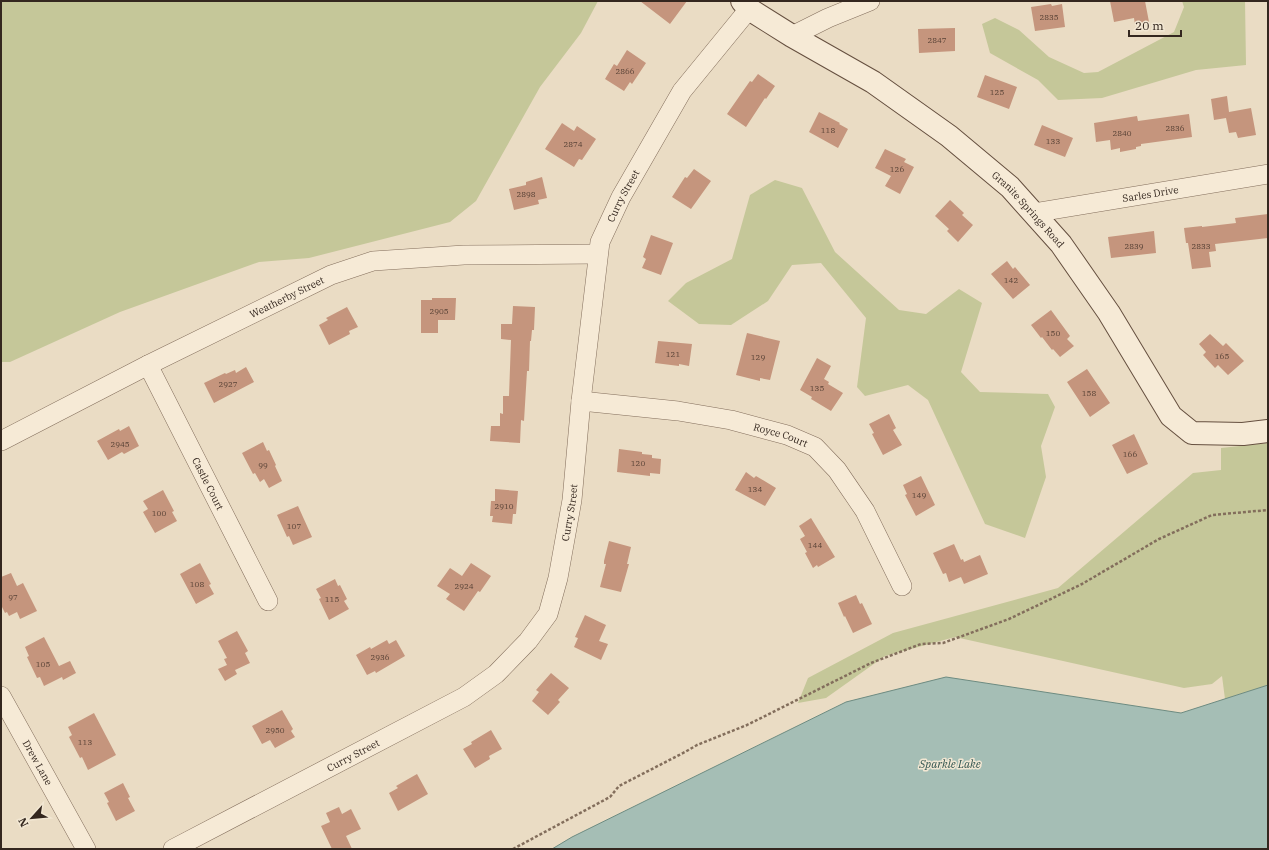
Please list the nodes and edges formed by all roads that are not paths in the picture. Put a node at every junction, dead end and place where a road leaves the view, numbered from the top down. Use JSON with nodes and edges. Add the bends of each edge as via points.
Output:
{"nodes":[{"id":1,"x":870,"y":1,"type":"edge"},
{"id":2,"x":746,"y":5,"type":"edge"},
{"id":3,"x":792,"y":36,"type":"junction"},
{"id":4,"x":1268,"y":174,"type":"edge"},
{"id":5,"x":1033,"y":213,"type":"junction"},
{"id":6,"x":598,"y":254,"type":"junction"},
{"id":7,"x":148,"y":365,"type":"junction"},
{"id":8,"x":581,"y":401,"type":"junction"},
{"id":9,"x":1268,"y":431,"type":"edge"},
{"id":10,"x":1,"y":441,"type":"edge"},
{"id":11,"x":902,"y":586,"type":"dead end"},
{"id":12,"x":268,"y":601,"type":"dead end"},
{"id":13,"x":1,"y":696,"type":"edge"},
{"id":14,"x":86,"y":849,"type":"edge"},
{"id":15,"x":173,"y":849,"type":"edge"}],
"edges":[{"from":1,"to":3,"type":"street"},
{"from":2,"to":3,"type":"street","name":"Granite Springs Road"},
{"from":2,"to":6,"type":"street","name":"Curry Street","via":[[682,91],[621,197],[600,242]]},
{"from":3,"to":5,"type":"street","name":"Granite Springs Road","via":[[873,82],[949,136],[1010,187]]},
{"from":4,"to":5,"type":"street","name":"Sarles Drive"},
{"from":5,"to":9,"type":"street","name":"Granite Springs Road","via":[[1061,244],[1109,313],[1171,416],[1192,433],[1243,434]]},
{"from":6,"to":7,"type":"street","name":"Weatherby Street","via":[[464,255],[373,261],[331,275]]},
{"from":6,"to":8,"type":"street","name":"Curry Street"},
{"from":7,"to":10,"type":"street","name":"Weatherby Street"},
{"from":7,"to":12,"type":"street","name":"Castle Court"},
{"from":8,"to":11,"type":"street","name":"Royce Court","via":[[678,411],[731,420],[787,435],[815,447],[837,470],[865,511]]},
{"from":8,"to":15,"type":"street","name":"Curry Street","via":[[572,500],[558,578],[548,614],[528,641],[496,674],[464,697]]},
{"from":13,"to":14,"type":"street","name":"Drew Lane"}]}
